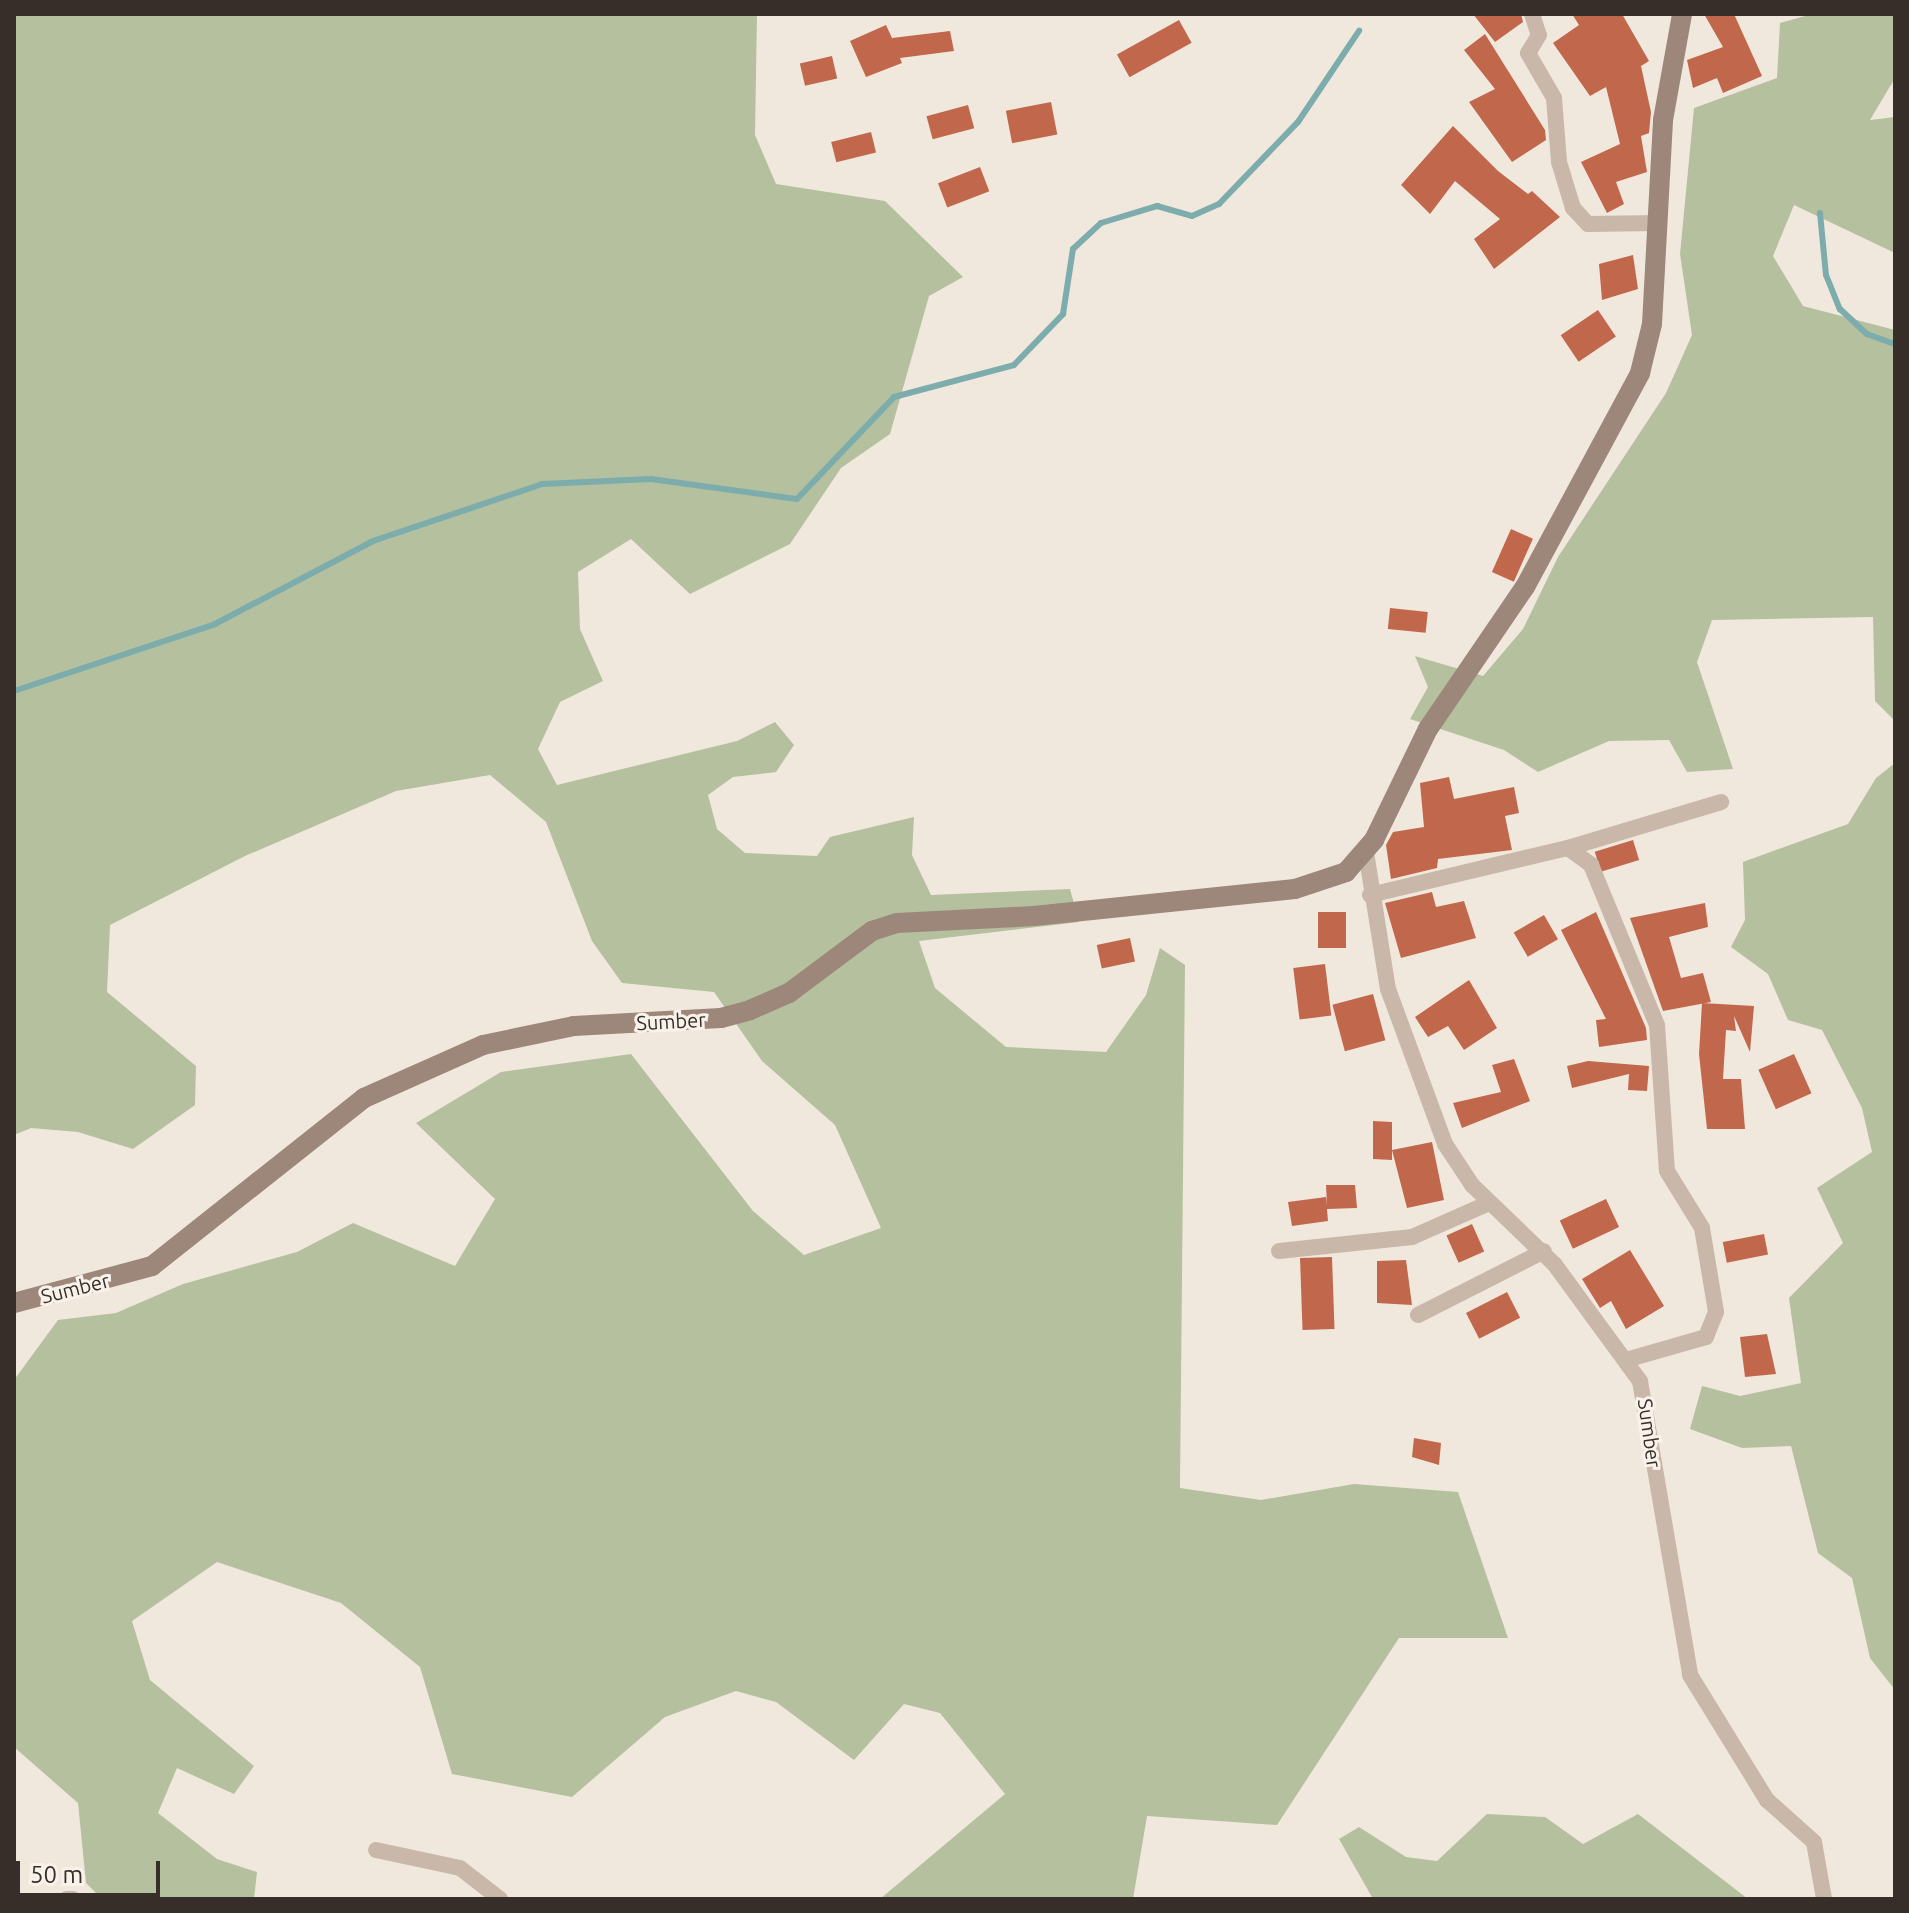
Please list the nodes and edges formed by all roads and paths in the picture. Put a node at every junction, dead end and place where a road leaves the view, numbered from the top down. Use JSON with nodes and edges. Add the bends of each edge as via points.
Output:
{"nodes":[{"id":1,"x":1532,"y":14,"type":"edge"},
{"id":2,"x":1682,"y":14,"type":"edge"},
{"id":3,"x":1656,"y":223,"type":"junction"},
{"id":4,"x":1721,"y":802,"type":"dead end"},
{"id":5,"x":1568,"y":848,"type":"junction"},
{"id":6,"x":1366,"y":852,"type":"junction"},
{"id":7,"x":1370,"y":895,"type":"junction"},
{"id":8,"x":1489,"y":1203,"type":"junction"},
{"id":9,"x":1279,"y":1251,"type":"dead end"},
{"id":10,"x":1544,"y":1251,"type":"junction"},
{"id":11,"x":14,"y":1303,"type":"edge"},
{"id":12,"x":1418,"y":1315,"type":"dead end"},
{"id":13,"x":1626,"y":1360,"type":"junction"},
{"id":14,"x":376,"y":1850,"type":"dead end"},
{"id":15,"x":481,"y":1894,"type":"edge"},
{"id":16,"x":67,"y":1899,"type":"edge"},
{"id":17,"x":73,"y":1899,"type":"edge"},
{"id":18,"x":500,"y":1899,"type":"edge"},
{"id":19,"x":1824,"y":1899,"type":"edge"}],
"edges":[{"from":1,"to":3,"type":"street","via":[[1539,35],[1528,53],[1554,98],[1559,162],[1573,208],[1588,224]]},
{"from":2,"to":3,"type":"street","via":[[1663,120]]},
{"from":3,"to":6,"type":"street","via":[[1652,324],[1631,396],[1525,587],[1428,729]]},
{"from":4,"to":5,"type":"street"},
{"from":5,"to":7,"type":"street"},
{"from":5,"to":13,"type":"street","via":[[1591,865],[1657,1025],[1667,1171],[1702,1228],[1716,1312],[1706,1337]]},
{"from":6,"to":7,"type":"street","name":"Sumber"},
{"from":6,"to":11,"type":"street","name":"Sumber","via":[[1332,880],[1295,889],[1034,916],[897,923],[872,931],[789,993],[750,1010],[721,1018],[574,1026],[483,1045],[364,1098],[152,1266]]},
{"from":7,"to":8,"type":"street","name":"Sumber","via":[[1380,957],[1445,1144]]},
{"from":8,"to":9,"type":"street","via":[[1401,1240]]},
{"from":8,"to":10,"type":"street","name":"Sumber"},
{"from":10,"to":12,"type":"street"},
{"from":10,"to":13,"type":"street","name":"Sumber"},
{"from":13,"to":19,"type":"street","name":"Sumber","via":[[1647,1404],[1666,1553],[1690,1675],[1767,1800],[1814,1842]]},
{"from":14,"to":15,"type":"street","via":[[460,1868]]},
{"from":15,"to":18,"type":"street"},
{"from":16,"to":17,"type":"street"}]}
